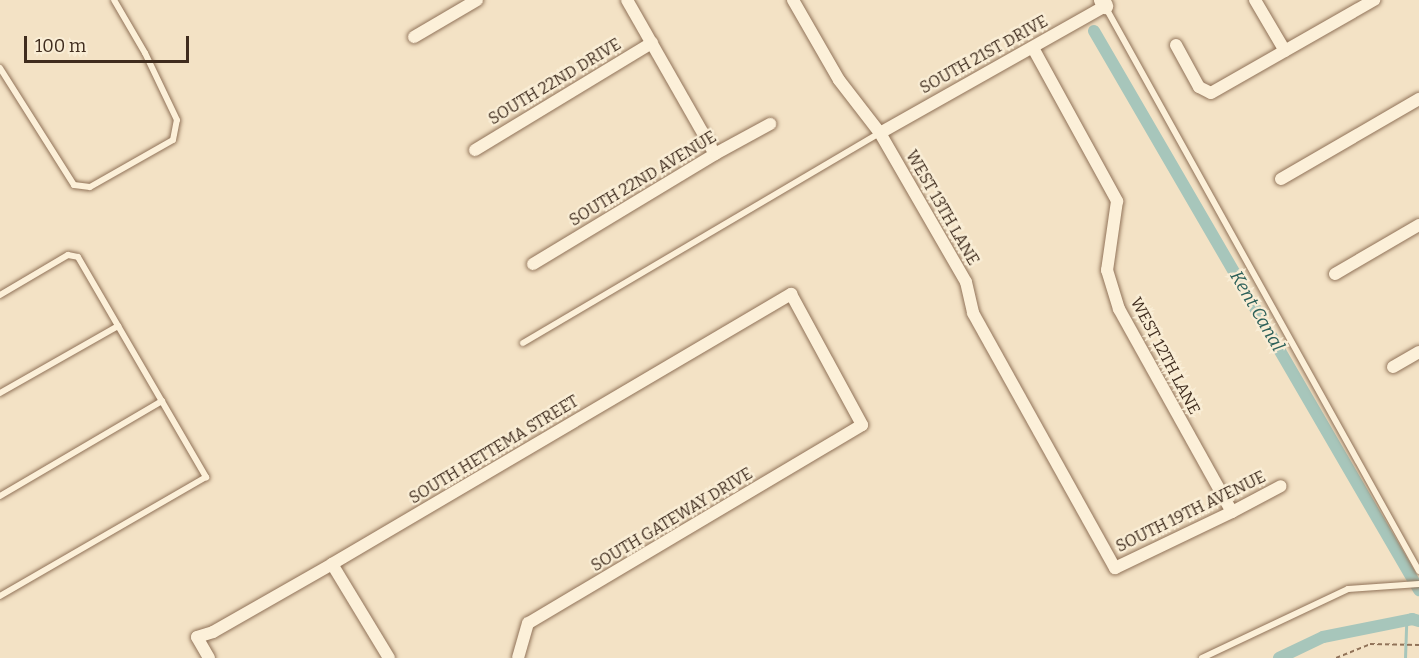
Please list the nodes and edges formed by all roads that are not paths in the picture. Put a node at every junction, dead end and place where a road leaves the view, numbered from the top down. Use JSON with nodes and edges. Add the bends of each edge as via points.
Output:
{"nodes":[{"id":1,"x":114,"y":0,"type":"edge"},
{"id":2,"x":477,"y":0,"type":"edge"},
{"id":3,"x":627,"y":0,"type":"edge"},
{"id":4,"x":793,"y":0,"type":"edge"},
{"id":5,"x":1255,"y":0,"type":"edge"},
{"id":6,"x":1374,"y":0,"type":"edge"},
{"id":7,"x":1103,"y":3,"type":"edge"},
{"id":8,"x":414,"y":37,"type":"dead end"},
{"id":9,"x":652,"y":43,"type":"junction"},
{"id":10,"x":1176,"y":45,"type":"dead end"},
{"id":11,"x":1033,"y":48,"type":"junction"},
{"id":12,"x":1285,"y":51,"type":"junction"},
{"id":13,"x":0,"y":68,"type":"edge"},
{"id":14,"x":1419,"y":99,"type":"edge"},
{"id":15,"x":770,"y":124,"type":"dead end"},
{"id":16,"x":879,"y":133,"type":"junction"},
{"id":17,"x":475,"y":150,"type":"dead end"},
{"id":18,"x":715,"y":154,"type":"junction"},
{"id":19,"x":1281,"y":179,"type":"dead end"},
{"id":20,"x":1419,"y":225,"type":"edge"},
{"id":21,"x":533,"y":264,"type":"dead end"},
{"id":22,"x":1335,"y":274,"type":"dead end"},
{"id":23,"x":791,"y":294,"type":"joint"},
{"id":24,"x":0,"y":295,"type":"edge"},
{"id":25,"x":118,"y":326,"type":"junction"},
{"id":26,"x":523,"y":342,"type":"dead end"},
{"id":27,"x":1419,"y":352,"type":"edge"},
{"id":28,"x":1393,"y":367,"type":"dead end"},
{"id":29,"x":0,"y":393,"type":"edge"},
{"id":30,"x":162,"y":401,"type":"junction"},
{"id":31,"x":1281,"y":486,"type":"dead end"},
{"id":32,"x":0,"y":496,"type":"edge"},
{"id":33,"x":1232,"y":513,"type":"junction"},
{"id":34,"x":333,"y":564,"type":"junction"},
{"id":35,"x":1115,"y":568,"type":"joint"},
{"id":36,"x":1419,"y":571,"type":"edge"},
{"id":37,"x":1419,"y":584,"type":"edge"},
{"id":38,"x":0,"y":596,"type":"edge"},
{"id":39,"x":209,"y":658,"type":"edge"},
{"id":40,"x":389,"y":658,"type":"edge"},
{"id":41,"x":518,"y":658,"type":"edge"},
{"id":42,"x":1202,"y":658,"type":"edge"}],
"edges":[{"from":1,"to":13,"type":"lane","via":[[177,120],[173,140],[90,187],[74,185]]},
{"from":2,"to":8,"type":"street"},
{"from":3,"to":9,"type":"street"},
{"from":4,"to":16,"type":"street","name":"WEST 13TH LANE","via":[[838,80]]},
{"from":5,"to":12,"type":"street"},
{"from":6,"to":12,"type":"street"},
{"from":7,"to":11,"type":"street","name":"SOUTH 21ST DRIVE"},
{"from":7,"to":36,"type":"lane"},
{"from":9,"to":17,"type":"street","name":"SOUTH 22ND DRIVE"},
{"from":9,"to":18,"type":"street"},
{"from":10,"to":12,"type":"street","via":[[1199,87],[1211,93]]},
{"from":11,"to":16,"type":"street","name":"SOUTH 21ST DRIVE"},
{"from":11,"to":33,"type":"street","name":"WEST 12TH LANE","via":[[1117,201],[1107,270],[1119,309]]},
{"from":14,"to":19,"type":"street"},
{"from":15,"to":18,"type":"street","name":"SOUTH 22ND AVENUE"},
{"from":16,"to":26,"type":"lane"},
{"from":16,"to":35,"type":"street","name":"WEST 13TH LANE","via":[[966,282],[973,313]]},
{"from":18,"to":21,"type":"street","name":"SOUTH 22ND AVENUE"},
{"from":20,"to":22,"type":"street"},
{"from":23,"to":34,"type":"street","name":"SOUTH HETTEMA STREET"},
{"from":23,"to":41,"type":"street","name":"SOUTH GATEWAY DRIVE","via":[[862,425],[528,624]]},
{"from":24,"to":25,"type":"lane","via":[[68,255],[78,257]]},
{"from":25,"to":29,"type":"lane"},
{"from":25,"to":30,"type":"lane"},
{"from":27,"to":28,"type":"street"},
{"from":30,"to":32,"type":"lane"},
{"from":30,"to":38,"type":"lane","via":[[206,477]]},
{"from":31,"to":33,"type":"street","name":"SOUTH 19TH AVENUE"},
{"from":33,"to":35,"type":"street","name":"SOUTH 19TH AVENUE"},
{"from":34,"to":39,"type":"street","name":"SOUTH HETTEMA STREET","via":[[213,632],[197,637]]},
{"from":34,"to":40,"type":"street"},
{"from":37,"to":42,"type":"lane","via":[[1347,589]]}]}
